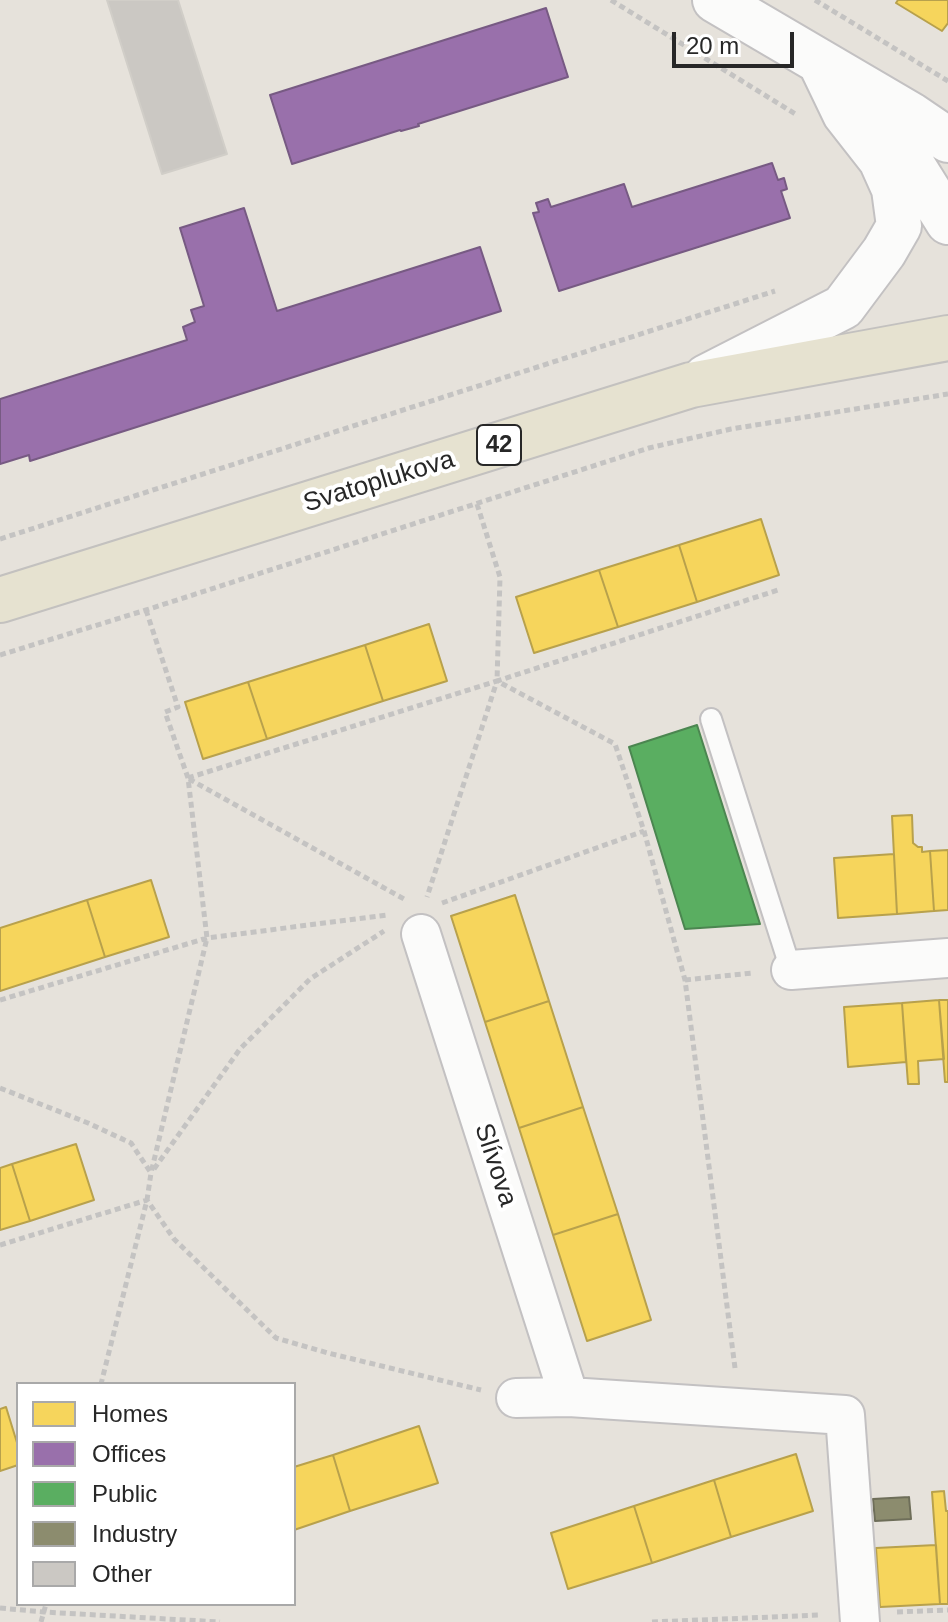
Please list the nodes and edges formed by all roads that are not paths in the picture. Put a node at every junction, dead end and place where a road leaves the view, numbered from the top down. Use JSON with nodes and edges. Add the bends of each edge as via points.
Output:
{"nodes":[{"id":1,"x":715,"y":0,"type":"edge"},
{"id":2,"x":820,"y":62,"type":"junction"},
{"id":3,"x":948,"y":113,"type":"edge"},
{"id":4,"x":948,"y":140,"type":"edge"},
{"id":5,"x":948,"y":222,"type":"edge"},
{"id":6,"x":948,"y":338,"type":"edge"},
{"id":7,"x":691,"y":385,"type":"junction"},
{"id":8,"x":0,"y":600,"type":"edge"},
{"id":9,"x":711,"y":719,"type":"dead end"},
{"id":10,"x":413,"y":915,"type":"road end"},
{"id":11,"x":948,"y":958,"type":"edge"},
{"id":12,"x":791,"y":970,"type":"joint"},
{"id":13,"x":569,"y":1397,"type":"junction"},
{"id":14,"x":516,"y":1398,"type":"road end"},
{"id":15,"x":859,"y":1618,"type":"edge"}],
"edges":[{"from":1,"to":2,"type":"main road"},
{"from":2,"to":3,"type":"main road","via":[[869,65]]},
{"from":2,"to":4,"type":"main road"},
{"from":2,"to":5,"type":"main road","via":[[893,134]]},
{"from":2,"to":7,"type":"main road","via":[[845,114],[881,160],[894,189],[899,226],[843,307]]},
{"from":6,"to":7,"type":"main road","name":"Svatoplukova","number":"42"},
{"from":7,"to":8,"type":"main road","name":"Svatoplukova","number":"42"},
{"from":9,"to":12,"type":"lane"},
{"from":10,"to":13,"type":"street","name":"Slívova"},
{"from":11,"to":12,"type":"street"},
{"from":13,"to":14,"type":"street"},
{"from":13,"to":15,"type":"street","via":[[845,1415]]}]}
